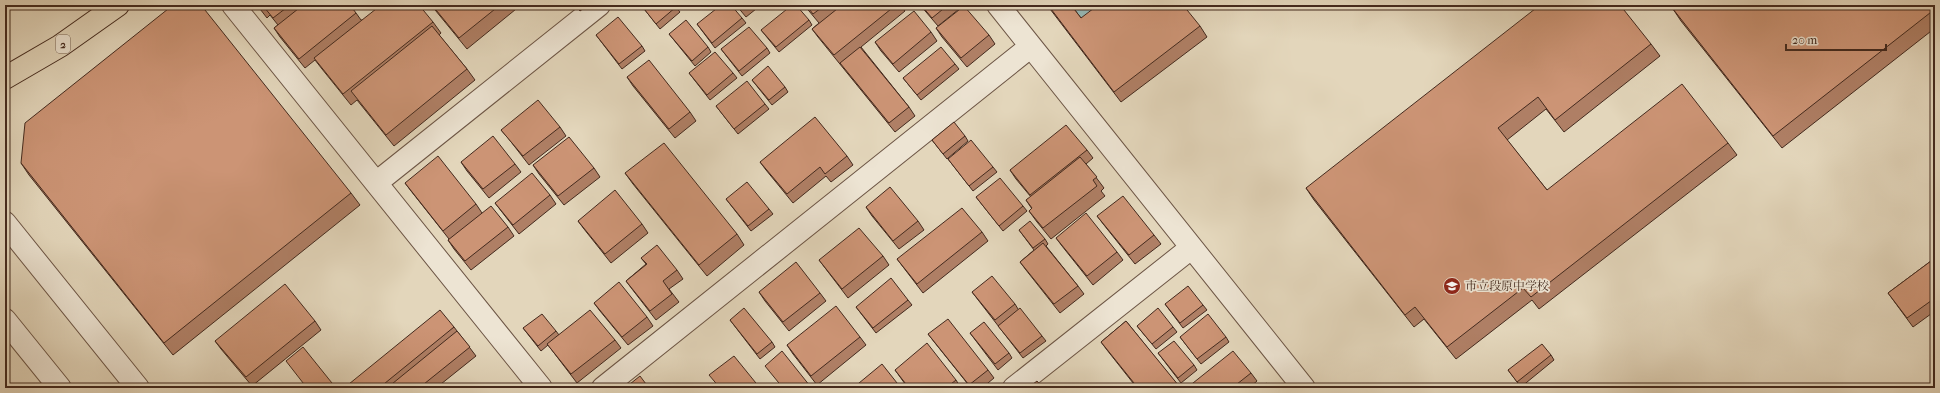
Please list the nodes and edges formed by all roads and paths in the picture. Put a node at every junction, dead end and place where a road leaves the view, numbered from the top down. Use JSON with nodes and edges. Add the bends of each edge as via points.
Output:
{"nodes":[{"id":1,"x":118,"y":5,"type":"edge"},
{"id":2,"x":232,"y":5,"type":"edge"},
{"id":3,"x":599,"y":5,"type":"edge"},
{"id":4,"x":998,"y":5,"type":"edge"},
{"id":5,"x":1030,"y":47,"type":"junction"},
{"id":6,"x":5,"y":78,"type":"edge"},
{"id":7,"x":376,"y":183,"type":"junction"},
{"id":8,"x":5,"y":223,"type":"edge"},
{"id":9,"x":1191,"y":248,"type":"junction"},
{"id":10,"x":5,"y":320,"type":"edge"},
{"id":11,"x":60,"y":388,"type":"edge"},
{"id":12,"x":138,"y":388,"type":"edge"},
{"id":13,"x":541,"y":388,"type":"edge"},
{"id":14,"x":603,"y":388,"type":"edge"},
{"id":15,"x":1014,"y":388,"type":"edge"},
{"id":16,"x":1304,"y":388,"type":"edge"}],
"edges":[{"from":1,"to":6,"type":"highway","number":"2","via":[[60,46]]},
{"from":2,"to":7,"type":"street"},
{"from":3,"to":7,"type":"street"},
{"from":4,"to":5,"type":"street"},
{"from":5,"to":9,"type":"street"},
{"from":5,"to":14,"type":"street"},
{"from":7,"to":13,"type":"street"},
{"from":8,"to":12,"type":"street"},
{"from":9,"to":15,"type":"street"},
{"from":9,"to":16,"type":"street"},
{"from":10,"to":11,"type":"street"}]}
